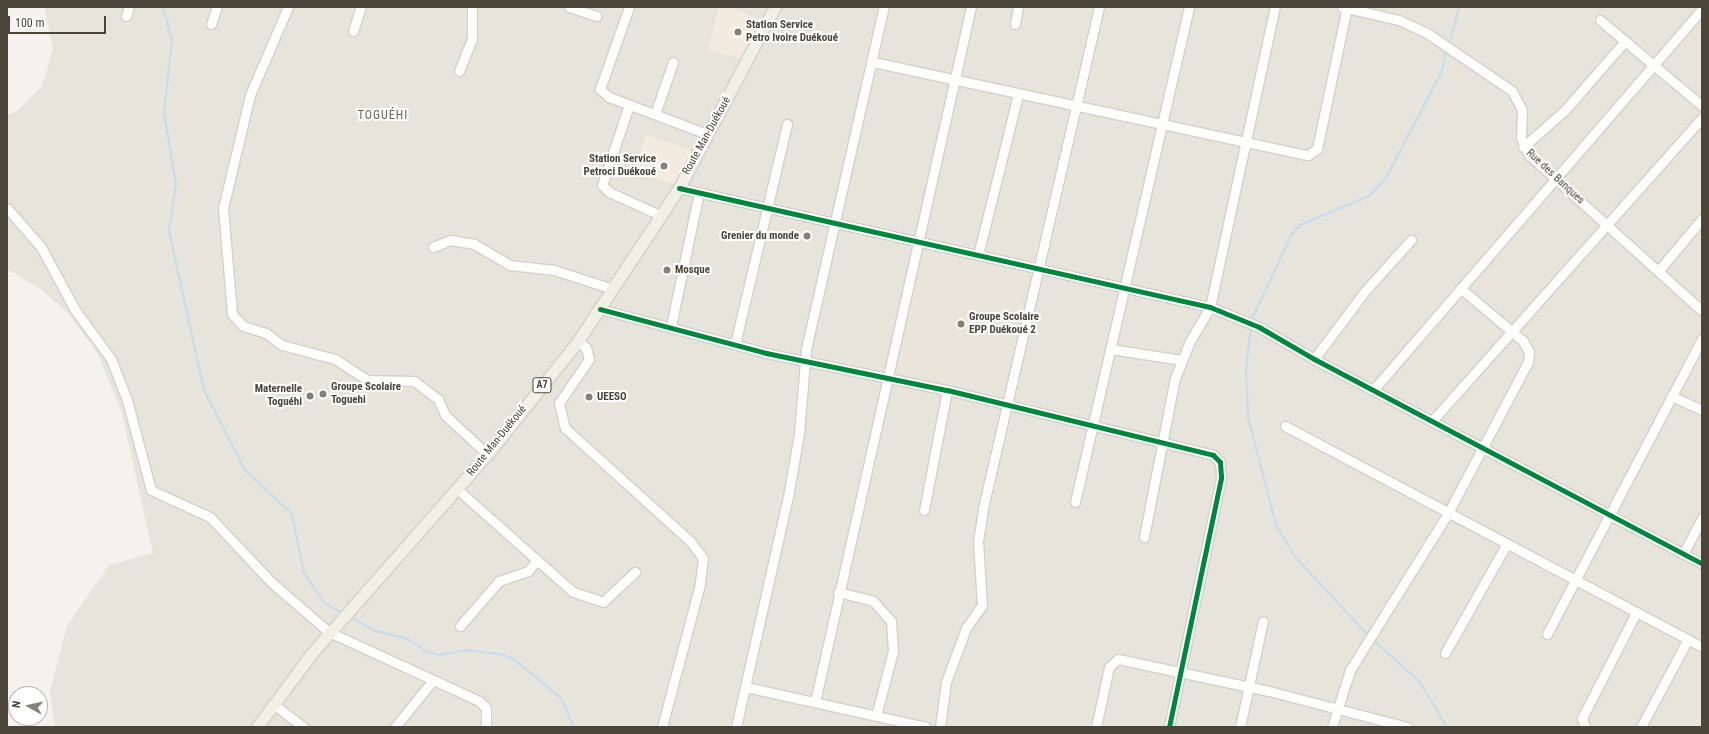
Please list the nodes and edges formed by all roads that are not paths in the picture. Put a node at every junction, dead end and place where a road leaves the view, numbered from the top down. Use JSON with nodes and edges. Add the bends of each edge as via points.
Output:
{"nodes":[{"id":1,"x":129,"y":7,"type":"edge"},
{"id":2,"x":217,"y":7,"type":"edge"},
{"id":3,"x":288,"y":7,"type":"edge"},
{"id":4,"x":362,"y":7,"type":"edge"},
{"id":5,"x":472,"y":7,"type":"edge"},
{"id":6,"x":569,"y":7,"type":"edge"},
{"id":7,"x":629,"y":7,"type":"edge"},
{"id":8,"x":775,"y":7,"type":"edge"},
{"id":9,"x":884,"y":7,"type":"edge"},
{"id":10,"x":971,"y":7,"type":"edge"},
{"id":11,"x":1018,"y":7,"type":"edge"},
{"id":12,"x":1099,"y":7,"type":"edge"},
{"id":13,"x":1189,"y":7,"type":"edge"},
{"id":14,"x":1275,"y":7,"type":"edge"},
{"id":15,"x":1345,"y":7,"type":"edge"},
{"id":16,"x":1701,"y":12,"type":"edge"},
{"id":17,"x":126,"y":16,"type":"dead end"},
{"id":18,"x":597,"y":16,"type":"dead end"},
{"id":19,"x":1600,"y":20,"type":"dead end"},
{"id":20,"x":211,"y":24,"type":"dead end"},
{"id":21,"x":1015,"y":24,"type":"dead end"},
{"id":22,"x":353,"y":31,"type":"dead end"},
{"id":23,"x":1625,"y":41,"type":"junction"},
{"id":24,"x":673,"y":62,"type":"dead end"},
{"id":25,"x":873,"y":62,"type":"junction"},
{"id":26,"x":1655,"y":66,"type":"junction"},
{"id":27,"x":459,"y":71,"type":"dead end"},
{"id":28,"x":956,"y":79,"type":"junction"},
{"id":29,"x":1018,"y":94,"type":"junction"},
{"id":30,"x":630,"y":105,"type":"junction"},
{"id":31,"x":1078,"y":105,"type":"junction"},
{"id":32,"x":1702,"y":106,"type":"edge"},
{"id":33,"x":655,"y":114,"type":"junction"},
{"id":34,"x":1702,"y":118,"type":"edge"},
{"id":35,"x":787,"y":124,"type":"dead end"},
{"id":36,"x":1162,"y":124,"type":"junction"},
{"id":37,"x":707,"y":134,"type":"junction"},
{"id":38,"x":1245,"y":143,"type":"junction"},
{"id":39,"x":1523,"y":147,"type":"junction"},
{"id":40,"x":1558,"y":180,"type":"junction"},
{"id":41,"x":679,"y":188,"type":"junction"},
{"id":42,"x":699,"y":192,"type":"junction"},
{"id":43,"x":7,"y":208,"type":"edge"},
{"id":44,"x":768,"y":209,"type":"junction"},
{"id":45,"x":662,"y":216,"type":"junction"},
{"id":46,"x":1702,"y":219,"type":"edge"},
{"id":47,"x":836,"y":225,"type":"junction"},
{"id":48,"x":1608,"y":225,"type":"junction"},
{"id":49,"x":1411,"y":240,"type":"dead end"},
{"id":50,"x":917,"y":243,"type":"junction"},
{"id":51,"x":433,"y":247,"type":"dead end"},
{"id":52,"x":978,"y":255,"type":"junction"},
{"id":53,"x":1040,"y":268,"type":"junction"},
{"id":54,"x":1659,"y":270,"type":"junction"},
{"id":55,"x":1126,"y":288,"type":"junction"},
{"id":56,"x":1460,"y":288,"type":"junction"},
{"id":57,"x":613,"y":289,"type":"junction"},
{"id":58,"x":1210,"y":307,"type":"junction"},
{"id":59,"x":600,"y":309,"type":"junction"},
{"id":60,"x":1702,"y":311,"type":"edge"},
{"id":61,"x":671,"y":326,"type":"junction"},
{"id":62,"x":1512,"y":332,"type":"junction"},
{"id":63,"x":1702,"y":339,"type":"edge"},
{"id":64,"x":578,"y":341,"type":"junction"},
{"id":65,"x":735,"y":344,"type":"junction"},
{"id":66,"x":1111,"y":349,"type":"junction"},
{"id":67,"x":1314,"y":359,"type":"junction"},
{"id":68,"x":1181,"y":360,"type":"junction"},
{"id":69,"x":804,"y":361,"type":"junction"},
{"id":70,"x":887,"y":378,"type":"junction"},
{"id":71,"x":1374,"y":389,"type":"junction"},
{"id":72,"x":947,"y":390,"type":"junction"},
{"id":73,"x":1672,"y":396,"type":"junction"},
{"id":74,"x":1008,"y":405,"type":"junction"},
{"id":75,"x":1702,"y":410,"type":"edge"},
{"id":76,"x":1432,"y":421,"type":"junction"},
{"id":77,"x":1093,"y":424,"type":"junction"},
{"id":78,"x":1285,"y":426,"type":"dead end"},
{"id":79,"x":1164,"y":441,"type":"junction"},
{"id":80,"x":1484,"y":450,"type":"junction"},
{"id":81,"x":487,"y":454,"type":"junction"},
{"id":82,"x":457,"y":488,"type":"junction"},
{"id":83,"x":1075,"y":502,"type":"dead end"},
{"id":84,"x":924,"y":510,"type":"dead end"},
{"id":85,"x":1448,"y":513,"type":"junction"},
{"id":86,"x":1609,"y":516,"type":"junction"},
{"id":87,"x":1702,"y":518,"type":"edge"},
{"id":88,"x":1144,"y":537,"type":"dead end"},
{"id":89,"x":1506,"y":545,"type":"junction"},
{"id":90,"x":1683,"y":554,"type":"junction"},
{"id":91,"x":537,"y":560,"type":"junction"},
{"id":92,"x":1702,"y":564,"type":"edge"},
{"id":93,"x":635,"y":572,"type":"dead end"},
{"id":94,"x":1573,"y":582,"type":"junction"},
{"id":95,"x":838,"y":592,"type":"junction"},
{"id":96,"x":1636,"y":613,"type":"junction"},
{"id":97,"x":1263,"y":621,"type":"dead end"},
{"id":98,"x":460,"y":626,"type":"dead end"},
{"id":99,"x":329,"y":632,"type":"junction"},
{"id":100,"x":1547,"y":634,"type":"dead end"},
{"id":101,"x":1688,"y":639,"type":"junction"},
{"id":102,"x":1702,"y":647,"type":"edge"},
{"id":103,"x":1445,"y":653,"type":"dead end"},
{"id":104,"x":1182,"y":671,"type":"junction"},
{"id":105,"x":433,"y":680,"type":"junction"},
{"id":106,"x":1249,"y":686,"type":"junction"},
{"id":107,"x":746,"y":687,"type":"junction"},
{"id":108,"x":815,"y":702,"type":"junction"},
{"id":109,"x":273,"y":704,"type":"junction"},
{"id":110,"x":1336,"y":708,"type":"junction"},
{"id":111,"x":876,"y":716,"type":"junction"},
{"id":112,"x":257,"y":727,"type":"edge"},
{"id":113,"x":304,"y":727,"type":"edge"},
{"id":114,"x":395,"y":727,"type":"edge"},
{"id":115,"x":486,"y":727,"type":"edge"},
{"id":116,"x":662,"y":727,"type":"edge"},
{"id":117,"x":736,"y":727,"type":"edge"},
{"id":118,"x":926,"y":727,"type":"edge"},
{"id":119,"x":940,"y":727,"type":"edge"},
{"id":120,"x":1096,"y":727,"type":"edge"},
{"id":121,"x":1169,"y":727,"type":"edge"},
{"id":122,"x":1240,"y":727,"type":"edge"},
{"id":123,"x":1332,"y":727,"type":"edge"},
{"id":124,"x":1407,"y":727,"type":"edge"},
{"id":125,"x":1585,"y":727,"type":"edge"},
{"id":126,"x":1641,"y":727,"type":"edge"}],
"edges":[{"from":1,"to":17,"type":"street"},
{"from":2,"to":20,"type":"street"},
{"from":3,"to":81,"type":"street","via":[[250,95],[223,208],[232,314],[243,326],[266,333],[282,345],[335,358],[367,380],[414,381],[438,399],[445,415]]},
{"from":4,"to":22,"type":"street"},
{"from":5,"to":27,"type":"street","via":[[472,39]]},
{"from":6,"to":18,"type":"street"},
{"from":7,"to":30,"type":"street","via":[[600,87],[604,94]]},
{"from":8,"to":37,"type":"main road","name":"Route Man-Duékoué","number":"A7"},
{"from":9,"to":25,"type":"street"},
{"from":10,"to":28,"type":"street"},
{"from":11,"to":21,"type":"street"},
{"from":12,"to":31,"type":"street"},
{"from":13,"to":36,"type":"street"},
{"from":14,"to":38,"type":"street"},
{"from":15,"to":38,"type":"street","via":[[1314,153],[1302,155]]},
{"from":15,"to":39,"type":"street","name":"Rue des Banques","via":[[1399,20],[1427,33],[1512,91],[1522,110]]},
{"from":16,"to":26,"type":"street"},
{"from":19,"to":23,"type":"street"},
{"from":23,"to":26,"type":"street"},
{"from":23,"to":39,"type":"street","via":[[1564,111]]},
{"from":24,"to":33,"type":"street"},
{"from":25,"to":28,"type":"street"},
{"from":25,"to":47,"type":"street"},
{"from":26,"to":32,"type":"street"},
{"from":26,"to":40,"type":"street"},
{"from":28,"to":29,"type":"street"},
{"from":28,"to":50,"type":"street"},
{"from":29,"to":31,"type":"street"},
{"from":29,"to":52,"type":"street"},
{"from":30,"to":33,"type":"street"},
{"from":30,"to":45,"type":"street","via":[[602,184],[609,192]]},
{"from":31,"to":36,"type":"street"},
{"from":31,"to":53,"type":"street"},
{"from":33,"to":37,"type":"street"},
{"from":34,"to":48,"type":"street"},
{"from":35,"to":44,"type":"street"},
{"from":36,"to":38,"type":"street"},
{"from":36,"to":55,"type":"street"},
{"from":37,"to":41,"type":"main road","name":"Route Man-Duékoué","number":"A7"},
{"from":38,"to":58,"type":"street"},
{"from":39,"to":40,"type":"street","name":"Rue des Banques"},
{"from":40,"to":48,"type":"street","name":"Rue des Banques"},
{"from":40,"to":56,"type":"street"},
{"from":41,"to":42,"type":"street"},
{"from":41,"to":45,"type":"main road","name":"Route Man-Duékoué","number":"A7"},
{"from":42,"to":44,"type":"street"},
{"from":42,"to":61,"type":"street"},
{"from":43,"to":99,"type":"street","via":[[38,243],[75,310],[111,359],[128,404],[151,490],[210,517],[271,582]]},
{"from":44,"to":47,"type":"street"},
{"from":44,"to":65,"type":"street"},
{"from":45,"to":57,"type":"main road","name":"Route Man-Duékoué","number":"A7"},
{"from":46,"to":54,"type":"street"},
{"from":47,"to":50,"type":"street"},
{"from":47,"to":69,"type":"street"},
{"from":48,"to":54,"type":"street","name":"Rue des Banques"},
{"from":48,"to":62,"type":"street"},
{"from":49,"to":67,"type":"street","via":[[1365,291]]},
{"from":50,"to":52,"type":"street"},
{"from":50,"to":70,"type":"street"},
{"from":51,"to":57,"type":"street","via":[[450,240],[474,244],[510,265],[554,270]]},
{"from":52,"to":53,"type":"street"},
{"from":53,"to":55,"type":"street"},
{"from":53,"to":74,"type":"street"},
{"from":54,"to":60,"type":"street","name":"Rue des Banques"},
{"from":55,"to":58,"type":"street"},
{"from":55,"to":66,"type":"street"},
{"from":56,"to":62,"type":"street"},
{"from":56,"to":71,"type":"street"},
{"from":57,"to":59,"type":"main road","name":"Route Man-Duékoué","number":"A7"},
{"from":58,"to":67,"type":"street","via":[[1259,327]]},
{"from":58,"to":68,"type":"street"},
{"from":59,"to":61,"type":"street"},
{"from":59,"to":64,"type":"main road","name":"Route Man-Duékoué","number":"A7"},
{"from":61,"to":65,"type":"street"},
{"from":62,"to":76,"type":"street"},
{"from":62,"to":80,"type":"street","via":[[1528,348],[1528,362]]},
{"from":63,"to":73,"type":"street"},
{"from":64,"to":81,"type":"main road","name":"Route Man-Duékoué","number":"A7"},
{"from":64,"to":116,"type":"street","via":[[586,348],[589,359],[559,403],[566,428],[690,541],[703,558],[700,584]]},
{"from":65,"to":69,"type":"street"},
{"from":66,"to":68,"type":"street"},
{"from":66,"to":77,"type":"street"},
{"from":67,"to":71,"type":"street"},
{"from":68,"to":79,"type":"street"},
{"from":69,"to":70,"type":"street"},
{"from":69,"to":107,"type":"street","via":[[794,466]]},
{"from":70,"to":72,"type":"street"},
{"from":70,"to":95,"type":"street"},
{"from":71,"to":76,"type":"street"},
{"from":72,"to":74,"type":"street"},
{"from":72,"to":84,"type":"street"},
{"from":73,"to":75,"type":"street"},
{"from":73,"to":86,"type":"street"},
{"from":74,"to":77,"type":"street"},
{"from":74,"to":119,"type":"street","via":[[980,524],[982,605],[966,628],[946,682]]},
{"from":76,"to":80,"type":"street"},
{"from":77,"to":79,"type":"street"},
{"from":77,"to":83,"type":"street"},
{"from":78,"to":85,"type":"street"},
{"from":79,"to":88,"type":"street"},
{"from":79,"to":104,"type":"street","via":[[1206,452],[1217,459],[1222,469]]},
{"from":80,"to":85,"type":"street"},
{"from":80,"to":86,"type":"street"},
{"from":81,"to":82,"type":"main road","name":"Route Man-Duékoué","number":"A7"},
{"from":82,"to":91,"type":"street"},
{"from":82,"to":99,"type":"main road","name":"Route Man-Duékoué","number":"A7"},
{"from":85,"to":89,"type":"street"},
{"from":85,"to":110,"type":"street","via":[[1350,670]]},
{"from":86,"to":90,"type":"street"},
{"from":86,"to":94,"type":"street"},
{"from":87,"to":90,"type":"street"},
{"from":89,"to":94,"type":"street"},
{"from":89,"to":103,"type":"street"},
{"from":90,"to":92,"type":"street"},
{"from":91,"to":93,"type":"street","via":[[573,592],[603,602]]},
{"from":91,"to":98,"type":"street","via":[[528,571],[498,581]]},
{"from":94,"to":96,"type":"street"},
{"from":94,"to":100,"type":"street"},
{"from":95,"to":108,"type":"street"},
{"from":95,"to":111,"type":"street","via":[[873,601],[891,620],[892,651]]},
{"from":96,"to":101,"type":"street"},
{"from":96,"to":125,"type":"street","via":[[1582,718]]},
{"from":97,"to":106,"type":"street"},
{"from":99,"to":105,"type":"street"},
{"from":99,"to":109,"type":"main road","name":"Route Man-Duékoué","number":"A7"},
{"from":101,"to":102,"type":"street"},
{"from":101,"to":126,"type":"street"},
{"from":104,"to":106,"type":"street"},
{"from":104,"to":120,"type":"street","via":[[1113,661]]},
{"from":104,"to":121,"type":"street"},
{"from":105,"to":114,"type":"street"},
{"from":105,"to":115,"type":"street","via":[[479,701],[486,708]]},
{"from":106,"to":110,"type":"street"},
{"from":106,"to":122,"type":"street"},
{"from":107,"to":108,"type":"street"},
{"from":107,"to":117,"type":"street"},
{"from":108,"to":111,"type":"street"},
{"from":109,"to":112,"type":"main road","name":"Route Man-Duékoué","number":"A7"},
{"from":109,"to":113,"type":"street"},
{"from":110,"to":123,"type":"street"},
{"from":110,"to":124,"type":"street"},
{"from":111,"to":118,"type":"street"}]}
